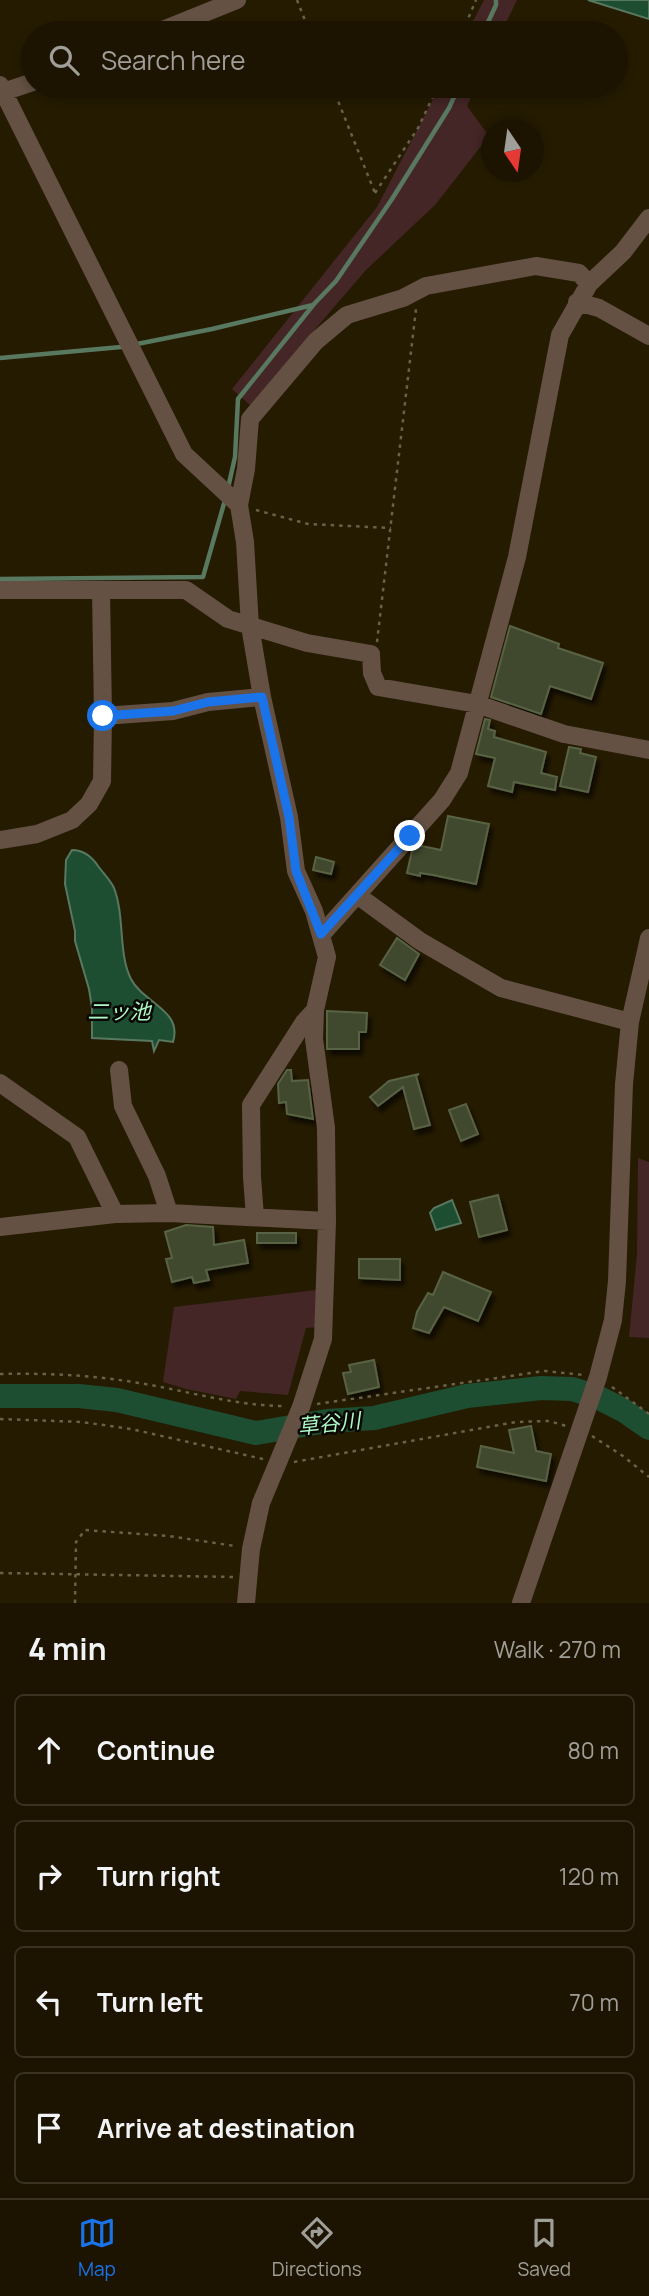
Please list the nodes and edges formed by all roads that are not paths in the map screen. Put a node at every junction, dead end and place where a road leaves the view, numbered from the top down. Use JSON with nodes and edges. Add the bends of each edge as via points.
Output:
{"nodes":[{"id":1,"x":237,"y":0,"type":"edge"},
{"id":2,"x":185,"y":21,"type":"edge"},
{"id":3,"x":21,"y":85,"type":"edge"},
{"id":4,"x":2,"y":90,"type":"edge"},
{"id":5,"x":649,"y":218,"type":"edge"},
{"id":6,"x":589,"y":284,"type":"junction"},
{"id":7,"x":578,"y":302,"type":"junction"},
{"id":8,"x":649,"y":336,"type":"edge"},
{"id":9,"x":239,"y":505,"type":"junction"},
{"id":10,"x":0,"y":590,"type":"edge"},
{"id":11,"x":101,"y":591,"type":"junction"},
{"id":12,"x":250,"y":626,"type":"junction"},
{"id":13,"x":262,"y":697,"type":"junction"},
{"id":14,"x":477,"y":704,"type":"junction"},
{"id":15,"x":103,"y":716,"type":"junction"},
{"id":16,"x":649,"y":750,"type":"edge"},
{"id":17,"x":0,"y":840,"type":"edge"},
{"id":18,"x":357,"y":895,"type":"junction"},
{"id":19,"x":321,"y":934,"type":"junction"},
{"id":20,"x":649,"y":938,"type":"edge"},
{"id":21,"x":315,"y":1010,"type":"junction"},
{"id":22,"x":630,"y":1022,"type":"junction"},
{"id":23,"x":118,"y":1070,"type":"dead end"},
{"id":24,"x":0,"y":1083,"type":"edge"},
{"id":25,"x":169,"y":1213,"type":"junction"},
{"id":26,"x":115,"y":1214,"type":"junction"},
{"id":27,"x":255,"y":1217,"type":"junction"},
{"id":28,"x":327,"y":1221,"type":"junction"},
{"id":29,"x":0,"y":1227,"type":"edge"},
{"id":30,"x":246,"y":1603,"type":"edge"},
{"id":31,"x":521,"y":1603,"type":"edge"}],
"edges":[{"from":1,"to":2,"type":"street"},
{"from":3,"to":4,"type":"street"},
{"from":4,"to":9,"type":"street","via":[[184,454]]},
{"from":5,"to":6,"type":"street","via":[[623,252]]},
{"from":6,"to":7,"type":"street"},
{"from":6,"to":9,"type":"street","via":[[579,273],[536,265],[426,286],[347,315],[316,341],[250,419]]},
{"from":7,"to":8,"type":"street","via":[[599,308]]},
{"from":7,"to":14,"type":"street","via":[[560,335],[517,557]]},
{"from":9,"to":12,"type":"street"},
{"from":10,"to":11,"type":"street"},
{"from":11,"to":12,"type":"street","via":[[186,590],[228,619]]},
{"from":11,"to":15,"type":"street"},
{"from":12,"to":13,"type":"street"},
{"from":12,"to":14,"type":"street","via":[[307,643],[371,654],[378,687]]},
{"from":13,"to":15,"type":"street"},
{"from":13,"to":19,"type":"street","via":[[296,871]]},
{"from":14,"to":16,"type":"street","via":[[564,734]]},
{"from":14,"to":18,"type":"street","via":[[459,773],[442,800]]},
{"from":15,"to":17,"type":"street","via":[[102,781],[89,804],[72,820],[37,834]]},
{"from":18,"to":19,"type":"street"},
{"from":18,"to":22,"type":"street","via":[[421,941],[501,988]]},
{"from":19,"to":21,"type":"street","via":[[327,957]]},
{"from":20,"to":22,"type":"street"},
{"from":21,"to":27,"type":"street","via":[[251,1105]]},
{"from":21,"to":28,"type":"street","via":[[314,1039],[326,1128]]},
{"from":22,"to":31,"type":"street","via":[[613,1320]]},
{"from":23,"to":25,"type":"street","via":[[123,1106],[157,1176]]},
{"from":24,"to":26,"type":"street","via":[[77,1137]]},
{"from":25,"to":26,"type":"street"},
{"from":25,"to":27,"type":"street"},
{"from":26,"to":29,"type":"street"},
{"from":27,"to":28,"type":"street"},
{"from":28,"to":30,"type":"street","via":[[323,1339],[261,1503],[250,1549]]}]}
